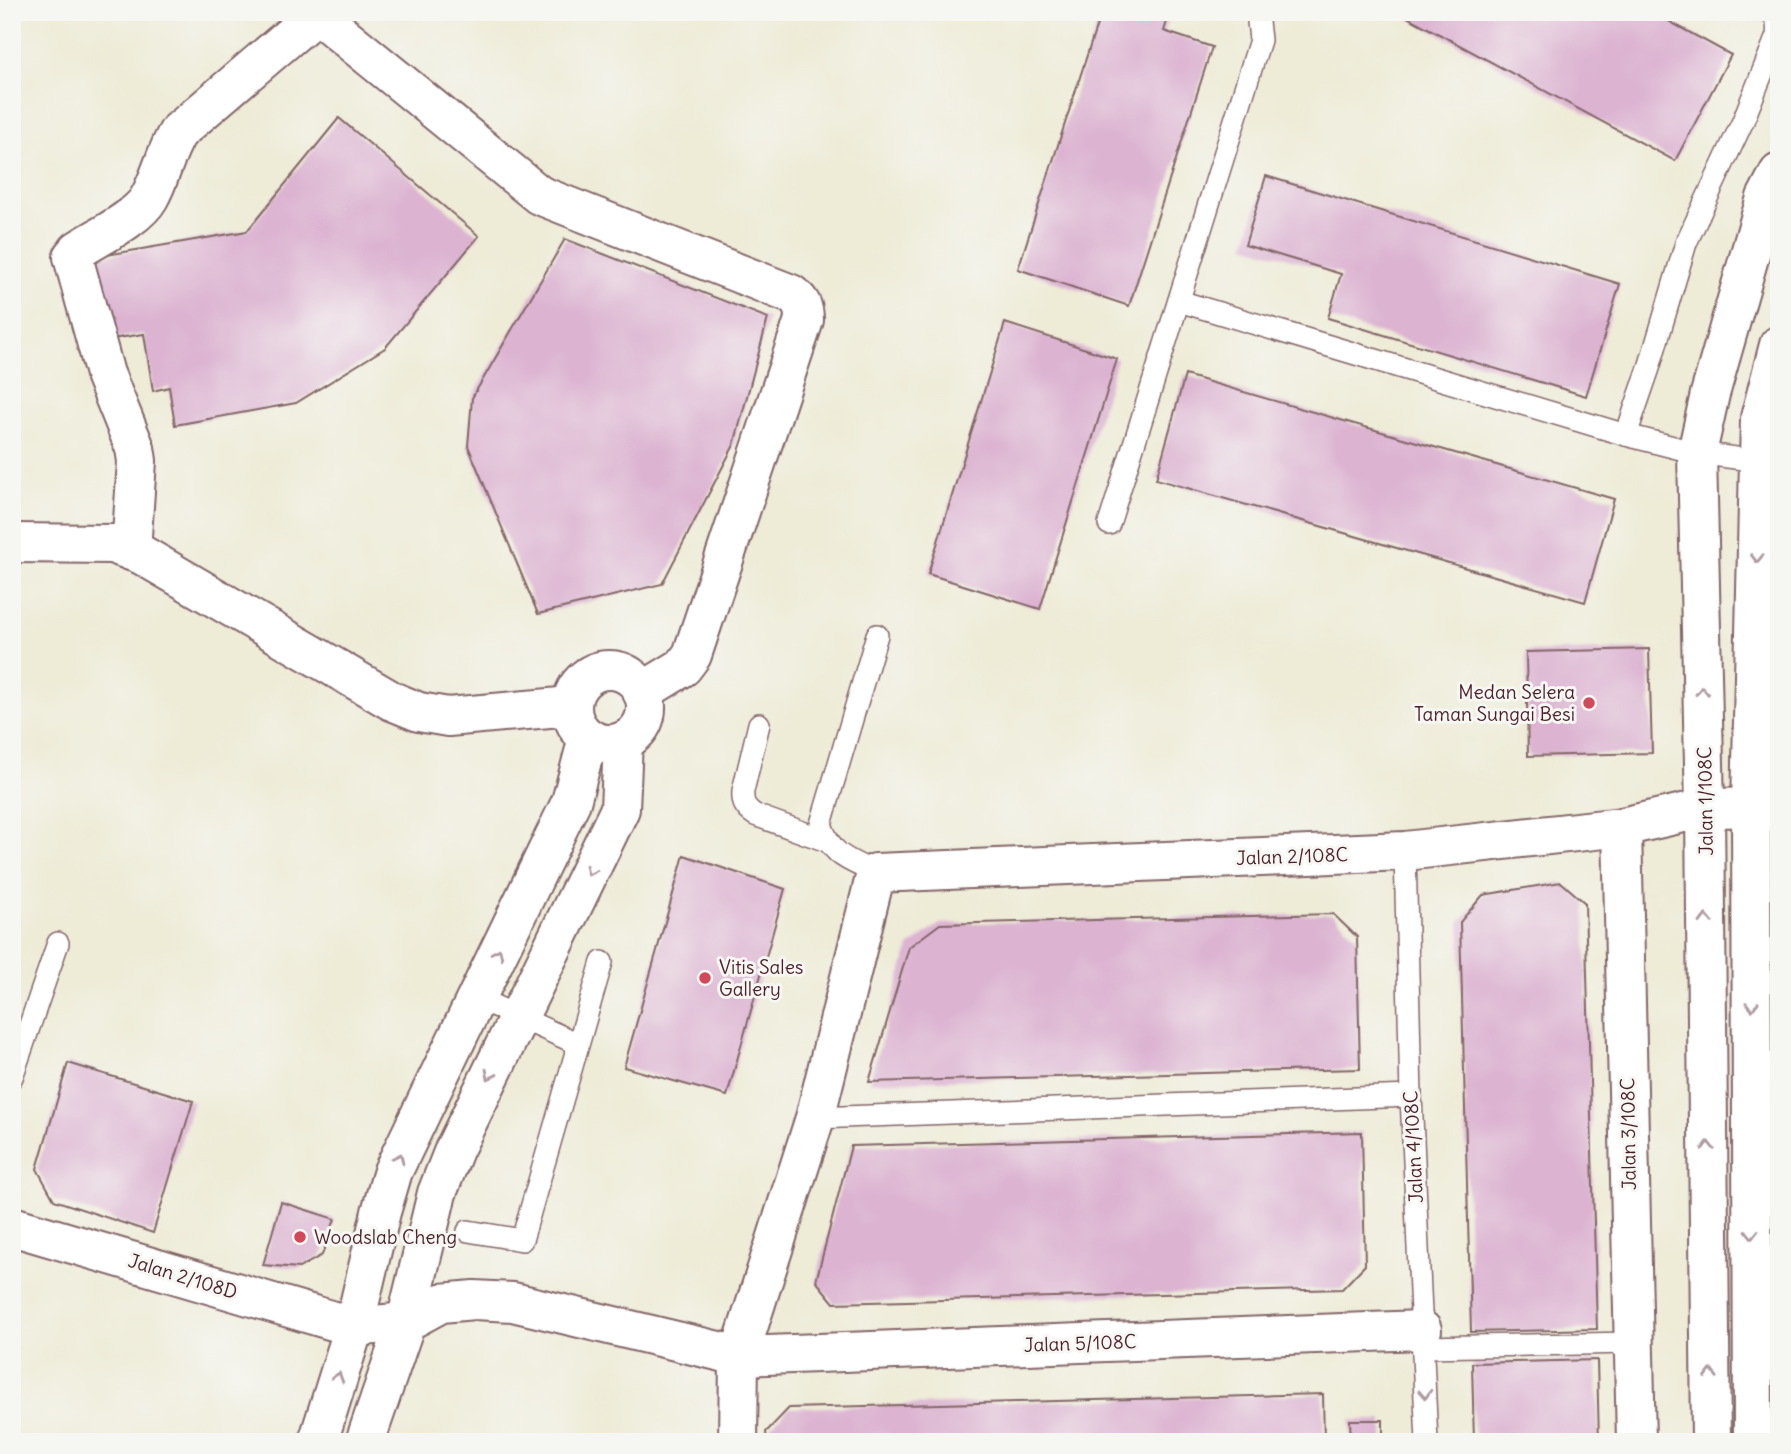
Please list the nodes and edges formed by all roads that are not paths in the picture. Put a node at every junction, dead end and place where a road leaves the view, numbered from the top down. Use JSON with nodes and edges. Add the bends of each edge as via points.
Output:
{"nodes":[{"id":1,"x":1258,"y":12,"type":"edge"},
{"id":2,"x":1770,"y":12,"type":"edge"},
{"id":3,"x":1779,"y":173,"type":"edge"},
{"id":4,"x":1180,"y":301,"type":"junction"},
{"id":5,"x":1779,"y":345,"type":"edge"},
{"id":6,"x":1626,"y":435,"type":"junction"},
{"id":7,"x":1697,"y":453,"type":"junction"},
{"id":8,"x":1759,"y":461,"type":"junction"},
{"id":9,"x":1109,"y":524,"type":"dead end"},
{"id":10,"x":12,"y":543,"type":"edge"},
{"id":11,"x":131,"y":551,"type":"junction"},
{"id":12,"x":877,"y":635,"type":"dead end"},
{"id":13,"x":642,"y":692,"type":"junction"},
{"id":14,"x":759,"y":724,"type":"dead end"},
{"id":15,"x":594,"y":729,"type":"junction"},
{"id":16,"x":1765,"y":807,"type":"edge"},
{"id":17,"x":1705,"y":808,"type":"junction"},
{"id":18,"x":1622,"y":827,"type":"junction"},
{"id":19,"x":827,"y":841,"type":"junction"},
{"id":20,"x":1405,"y":851,"type":"junction"},
{"id":21,"x":876,"y":873,"type":"junction"},
{"id":22,"x":58,"y":943,"type":"dead end"},
{"id":23,"x":602,"y":962,"type":"dead end"},
{"id":24,"x":477,"y":998,"type":"junction"},
{"id":25,"x":518,"y":1017,"type":"junction"},
{"id":26,"x":578,"y":1044,"type":"junction"},
{"id":27,"x":17,"y":1049,"type":"edge"},
{"id":28,"x":12,"y":1077,"type":"edge"},
{"id":29,"x":1411,"y":1096,"type":"junction"},
{"id":30,"x":815,"y":1118,"type":"junction"},
{"id":31,"x":12,"y":1226,"type":"edge"},
{"id":32,"x":468,"y":1231,"type":"dead end"},
{"id":33,"x":407,"y":1322,"type":"junction"},
{"id":34,"x":354,"y":1327,"type":"junction"},
{"id":35,"x":1422,"y":1338,"type":"junction"},
{"id":36,"x":1632,"y":1343,"type":"junction"},
{"id":37,"x":739,"y":1356,"type":"junction"},
{"id":38,"x":318,"y":1442,"type":"edge"},
{"id":39,"x":365,"y":1442,"type":"edge"},
{"id":40,"x":738,"y":1442,"type":"edge"},
{"id":41,"x":1427,"y":1442,"type":"edge"},
{"id":42,"x":1636,"y":1442,"type":"edge"},
{"id":43,"x":1711,"y":1442,"type":"edge"},
{"id":44,"x":1753,"y":1442,"type":"edge"}],
"edges":[{"from":1,"to":4,"type":"lane","via":[[1260,40]]},
{"from":2,"to":6,"type":"lane","via":[[1778,26],[1777,36],[1686,243]]},
{"from":3,"to":7,"type":"street","name":"Jalan 1/108C","via":[[1766,198]]},
{"from":4,"to":6,"type":"lane"},
{"from":4,"to":9,"type":"lane"},
{"from":5,"to":8,"type":"street","via":[[1760,418]]},
{"from":6,"to":7,"type":"lane"},
{"from":7,"to":8,"type":"lane"},
{"from":17,"to":7,"type":"street","name":"Jalan 1/108C","one_way":true},
{"from":8,"to":16,"type":"street","one_way":true},
{"from":10,"to":11,"type":"street","via":[[112,544]]},
{"from":11,"to":13,"type":"street","via":[[135,448],[105,373],[73,257],[148,200],[178,132],[308,20],[323,19],[539,195],[791,294],[804,310],[692,655],[684,667]]},
{"from":11,"to":15,"type":"street","via":[[392,701],[419,712]]},
{"from":12,"to":19,"type":"lane","via":[[821,824]]},
{"from":13,"to":15,"type":"street","via":[[644,715],[632,736]]},
{"from":13,"to":15,"type":"street","via":[[625,674],[601,671],[580,683]]},
{"from":14,"to":19,"type":"lane","via":[[743,791],[747,810]]},
{"from":24,"to":15,"type":"street","one_way":true,"via":[[571,802]]},
{"from":15,"to":25,"type":"street","one_way":true,"via":[[620,809]]},
{"from":16,"to":17,"type":"street","name":"Jalan 2/108C"},
{"from":16,"to":44,"type":"street","one_way":true},
{"from":17,"to":18,"type":"street","name":"Jalan 2/108C"},
{"from":43,"to":17,"type":"street","name":"Jalan 1/108C","one_way":true},
{"from":18,"to":20,"type":"street","name":"Jalan 2/108C"},
{"from":18,"to":36,"type":"street","name":"Jalan 3/108C"},
{"from":19,"to":21,"type":"lane","via":[[839,855]]},
{"from":20,"to":21,"type":"street","name":"Jalan 2/108C"},
{"from":20,"to":29,"type":"lane","name":"Jalan 4/108C"},
{"from":21,"to":30,"type":"street"},
{"from":22,"to":27,"type":"lane"},
{"from":23,"to":26,"type":"lane"},
{"from":24,"to":25,"type":"lane"},
{"from":34,"to":24,"type":"street","one_way":true,"via":[[393,1171]]},
{"from":25,"to":26,"type":"lane"},
{"from":25,"to":33,"type":"street","one_way":true,"via":[[437,1193]]},
{"from":26,"to":32,"type":"lane","via":[[522,1240]]},
{"from":27,"to":28,"type":"lane"},
{"from":29,"to":30,"type":"lane"},
{"from":29,"to":35,"type":"lane","name":"Jalan 4/108C"},
{"from":30,"to":37,"type":"street"},
{"from":31,"to":34,"type":"street","name":"Jalan 2/108D"},
{"from":33,"to":34,"type":"street"},
{"from":33,"to":37,"type":"street","name":"Jalan 5/108C","via":[[441,1303],[513,1302]]},
{"from":33,"to":39,"type":"street"},
{"from":38,"to":34,"type":"street","one_way":true},
{"from":35,"to":36,"type":"lane"},
{"from":35,"to":37,"type":"street","name":"Jalan 5/108C"},
{"from":35,"to":41,"type":"lane","name":"Jalan 4/108C","one_way":true},
{"from":36,"to":42,"type":"street","name":"Jalan 3/108C"},
{"from":37,"to":40,"type":"street"}]}
